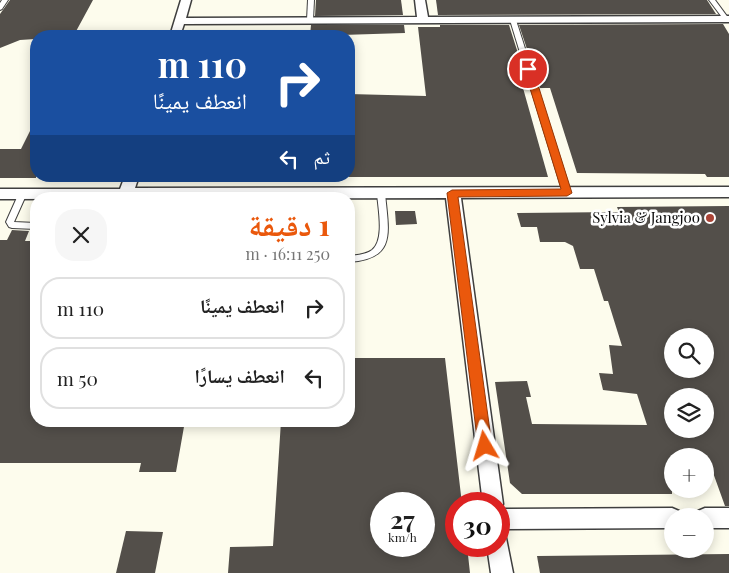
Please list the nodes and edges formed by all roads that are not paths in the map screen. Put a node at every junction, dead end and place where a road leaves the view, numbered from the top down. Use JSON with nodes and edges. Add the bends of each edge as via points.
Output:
{"nodes":[{"id":1,"x":6,"y":0,"type":"edge"},
{"id":2,"x":186,"y":0,"type":"edge"},
{"id":3,"x":311,"y":0,"type":"edge"},
{"id":4,"x":420,"y":0,"type":"edge"},
{"id":5,"x":712,"y":0,"type":"edge"},
{"id":6,"x":0,"y":8,"type":"edge"},
{"id":7,"x":727,"y":19,"type":"edge"},
{"id":8,"x":310,"y":20,"type":"junction"},
{"id":9,"x":423,"y":20,"type":"junction"},
{"id":10,"x":513,"y":20,"type":"junction"},
{"id":11,"x":180,"y":21,"type":"junction"},
{"id":12,"x":177,"y":30,"type":"edge"},
{"id":13,"x":729,"y":192,"type":"edge"},
{"id":14,"x":23,"y":193,"type":"junction"},
{"id":15,"x":30,"y":193,"type":"edge"},
{"id":16,"x":381,"y":193,"type":"junction"},
{"id":17,"x":452,"y":193,"type":"junction"},
{"id":18,"x":567,"y":193,"type":"junction"},
{"id":19,"x":0,"y":194,"type":"edge"},
{"id":20,"x":355,"y":194,"type":"edge"},
{"id":21,"x":30,"y":226,"type":"edge"},
{"id":22,"x":355,"y":259,"type":"edge"},
{"id":23,"x":491,"y":492,"type":"edge"},
{"id":24,"x":664,"y":518,"type":"edge"},
{"id":25,"x":714,"y":518,"type":"edge"},
{"id":26,"x":729,"y":518,"type":"edge"},
{"id":27,"x":510,"y":519,"type":"edge"},
{"id":28,"x":500,"y":557,"type":"edge"},
{"id":29,"x":502,"y":573,"type":"edge"}],
"edges":[{"from":1,"to":6,"type":"lane"},
{"from":2,"to":11,"type":"street"},
{"from":3,"to":8,"type":"lane"},
{"from":4,"to":9,"type":"street"},
{"from":5,"to":7,"type":"lane"},
{"from":7,"to":10,"type":"street"},
{"from":8,"to":9,"type":"street"},
{"from":8,"to":11,"type":"street"},
{"from":9,"to":10,"type":"street"},
{"from":10,"to":18,"type":"lane"},
{"from":11,"to":12,"type":"street"},
{"from":13,"to":18,"type":"street"},
{"from":14,"to":15,"type":"street"},
{"from":14,"to":19,"type":"street"},
{"from":14,"to":21,"type":"lane","via":[[10,222],[12,225]]},
{"from":16,"to":17,"type":"street"},
{"from":16,"to":20,"type":"street"},
{"from":16,"to":22,"type":"lane","via":[[384,239],[381,248],[367,258]]},
{"from":17,"to":18,"type":"street"},
{"from":17,"to":23,"type":"street"},
{"from":24,"to":27,"type":"street"},
{"from":25,"to":26,"type":"street"},
{"from":28,"to":29,"type":"street"}]}
